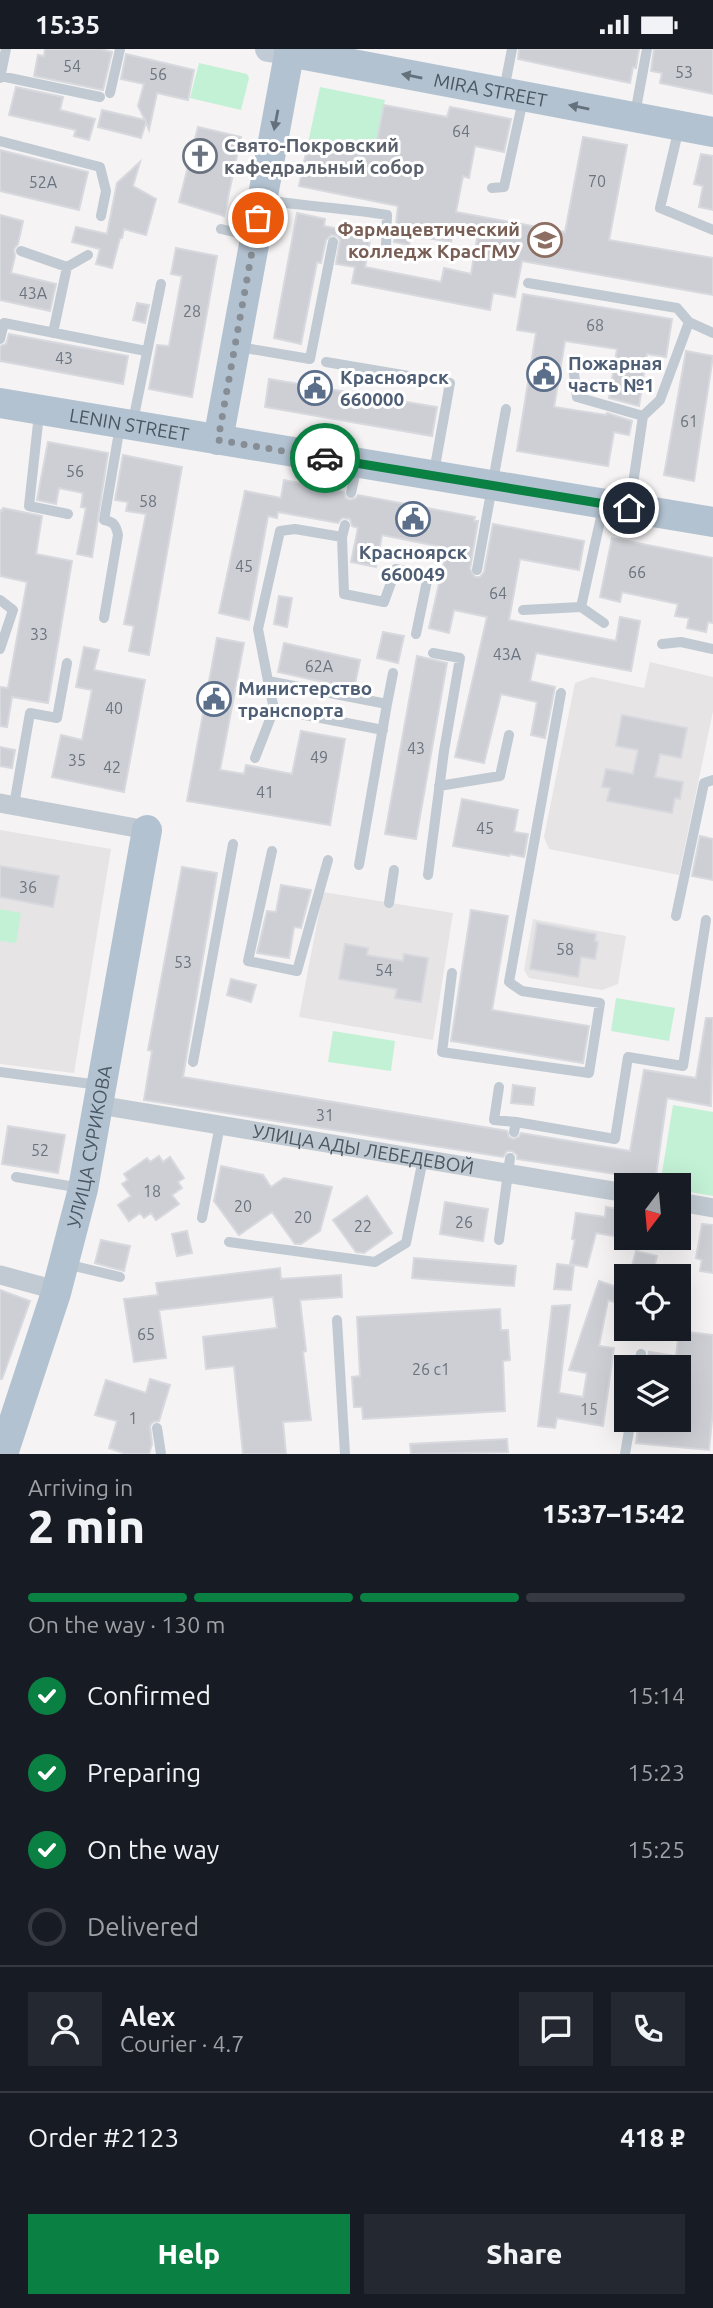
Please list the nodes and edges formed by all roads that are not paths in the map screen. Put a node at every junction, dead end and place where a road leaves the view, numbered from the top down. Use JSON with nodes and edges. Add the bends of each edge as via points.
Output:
{"nodes":[{"id":1,"x":6,"y":49,"type":"edge"},
{"id":2,"x":120,"y":49,"type":"edge"},
{"id":3,"x":512,"y":49,"type":"edge"},
{"id":4,"x":647,"y":49,"type":"edge"},
{"id":5,"x":282,"y":50,"type":"edge"},
{"id":6,"x":0,"y":76,"type":"edge"},
{"id":7,"x":513,"y":95,"type":"junction"},
{"id":8,"x":635,"y":117,"type":"junction"},
{"id":9,"x":679,"y":126,"type":"junction"},
{"id":10,"x":713,"y":132,"type":"edge"},
{"id":11,"x":0,"y":141,"type":"edge"},
{"id":12,"x":492,"y":188,"type":"dead end"},
{"id":13,"x":261,"y":198,"type":"junction"},
{"id":14,"x":101,"y":216,"type":"dead end"},
{"id":15,"x":221,"y":229,"type":"dead end"},
{"id":16,"x":713,"y":230,"type":"edge"},
{"id":17,"x":254,"y":237,"type":"junction"},
{"id":18,"x":333,"y":242,"type":"dead end"},
{"id":19,"x":386,"y":247,"type":"dead end"},
{"id":20,"x":21,"y":251,"type":"dead end"},
{"id":21,"x":88,"y":255,"type":"dead end"},
{"id":22,"x":67,"y":267,"type":"junction"},
{"id":23,"x":528,"y":283,"type":"dead end"},
{"id":24,"x":160,"y":284,"type":"dead end"},
{"id":25,"x":689,"y":322,"type":"junction"},
{"id":26,"x":53,"y":333,"type":"junction"},
{"id":27,"x":713,"y":333,"type":"edge"},
{"id":28,"x":0,"y":339,"type":"edge"},
{"id":29,"x":234,"y":346,"type":"junction"},
{"id":30,"x":146,"y":351,"type":"junction"},
{"id":31,"x":326,"y":362,"type":"dead end"},
{"id":32,"x":573,"y":366,"type":"dead end"},
{"id":33,"x":0,"y":403,"type":"edge"},
{"id":34,"x":39,"y":409,"type":"junction"},
{"id":35,"x":506,"y":409,"type":"dead end"},
{"id":36,"x":643,"y":416,"type":"junction"},
{"id":37,"x":127,"y":424,"type":"junction"},
{"id":38,"x":218,"y":440,"type":"junction"},
{"id":39,"x":357,"y":463,"type":"junction"},
{"id":40,"x":433,"y":476,"type":"junction"},
{"id":41,"x":492,"y":486,"type":"junction"},
{"id":42,"x":351,"y":493,"type":"dead end"},
{"id":43,"x":617,"y":506,"type":"junction"},
{"id":44,"x":68,"y":514,"type":"dead end"},
{"id":45,"x":713,"y":523,"type":"edge"},
{"id":46,"x":345,"y":525,"type":"dead end"},
{"id":47,"x":342,"y":537,"type":"junction"},
{"id":48,"x":477,"y":570,"type":"dead end"},
{"id":49,"x":0,"y":600,"type":"edge"},
{"id":50,"x":581,"y":607,"type":"junction"},
{"id":51,"x":523,"y":610,"type":"dead end"},
{"id":52,"x":104,"y":618,"type":"dead end"},
{"id":53,"x":604,"y":624,"type":"dead end"},
{"id":54,"x":416,"y":634,"type":"dead end"},
{"id":55,"x":662,"y":644,"type":"dead end"},
{"id":56,"x":0,"y":649,"type":"edge"},
{"id":57,"x":713,"y":649,"type":"edge"},
{"id":58,"x":433,"y":653,"type":"dead end"},
{"id":59,"x":67,"y":663,"type":"dead end"},
{"id":60,"x":393,"y":673,"type":"dead end"},
{"id":61,"x":268,"y":681,"type":"junction"},
{"id":62,"x":561,"y":693,"type":"dead end"},
{"id":63,"x":387,"y":705,"type":"junction"},
{"id":64,"x":274,"y":709,"type":"junction"},
{"id":65,"x":383,"y":730,"type":"junction"},
{"id":66,"x":509,"y":735,"type":"dead end"},
{"id":67,"x":255,"y":758,"type":"dead end"},
{"id":68,"x":713,"y":780,"type":"edge"},
{"id":69,"x":439,"y":786,"type":"junction"},
{"id":70,"x":7,"y":804,"type":"edge"},
{"id":71,"x":147,"y":830,"type":"joint"},
{"id":72,"x":233,"y":844,"type":"dead end"},
{"id":73,"x":272,"y":851,"type":"dead end"},
{"id":74,"x":328,"y":860,"type":"dead end"},
{"id":75,"x":359,"y":865,"type":"dead end"},
{"id":76,"x":394,"y":870,"type":"dead end"},
{"id":77,"x":428,"y":874,"type":"dead end"},
{"id":78,"x":389,"y":903,"type":"dead end"},
{"id":79,"x":676,"y":916,"type":"dead end"},
{"id":80,"x":706,"y":920,"type":"dead end"},
{"id":81,"x":452,"y":973,"type":"dead end"},
{"id":82,"x":602,"y":990,"type":"dead end"},
{"id":83,"x":600,"y":1003,"type":"junction"},
{"id":84,"x":193,"y":1062,"type":"dead end"},
{"id":85,"x":0,"y":1072,"type":"edge"},
{"id":86,"x":499,"y":1087,"type":"dead end"},
{"id":87,"x":101,"y":1096,"type":"junction"},
{"id":88,"x":220,"y":1125,"type":"junction"},
{"id":89,"x":422,"y":1159,"type":"junction"},
{"id":90,"x":509,"y":1165,"type":"junction"},
{"id":91,"x":16,"y":1177,"type":"dead end"},
{"id":92,"x":83,"y":1189,"type":"junction"},
{"id":93,"x":614,"y":1190,"type":"edge"},
{"id":94,"x":691,"y":1204,"type":"edge"},
{"id":95,"x":713,"y":1208,"type":"edge"},
{"id":96,"x":202,"y":1218,"type":"dead end"},
{"id":97,"x":499,"y":1240,"type":"dead end"},
{"id":98,"x":229,"y":1243,"type":"dead end"},
{"id":99,"x":64,"y":1263,"type":"junction"},
{"id":100,"x":0,"y":1275,"type":"edge"},
{"id":101,"x":120,"y":1277,"type":"dead end"},
{"id":102,"x":56,"y":1293,"type":"junction"},
{"id":103,"x":337,"y":1320,"type":"dead end"},
{"id":104,"x":157,"y":1428,"type":"dead end"},
{"id":105,"x":629,"y":1432,"type":"edge"},
{"id":106,"x":2,"y":1454,"type":"edge"},
{"id":107,"x":161,"y":1454,"type":"edge"},
{"id":108,"x":345,"y":1454,"type":"edge"},
{"id":109,"x":625,"y":1454,"type":"edge"}],
"edges":[{"from":1,"to":6,"type":"lane"},
{"from":2,"to":6,"type":"lane","via":[[105,95]]},
{"from":3,"to":7,"type":"lane"},
{"from":4,"to":8,"type":"lane"},
{"from":7,"to":5,"type":"main road","name":"MIRA STREET","one_way":true},
{"from":5,"to":13,"type":"main road","one_way":true},
{"from":8,"to":7,"type":"main road","name":"MIRA STREET","one_way":true},
{"from":7,"to":12,"type":"lane","via":[[504,187]]},
{"from":8,"to":9,"type":"main road","name":"MIRA STREET"},
{"from":9,"to":10,"type":"main road","name":"MIRA STREET"},
{"from":9,"to":16,"type":"lane","via":[[660,208]]},
{"from":11,"to":14,"type":"lane","via":[[100,167],[106,191]]},
{"from":13,"to":17,"type":"main road"},
{"from":13,"to":19,"type":"lane","via":[[387,215]]},
{"from":15,"to":17,"type":"lane"},
{"from":17,"to":29,"type":"main road"},
{"from":18,"to":29,"type":"lane","via":[[310,359]]},
{"from":20,"to":22,"type":"lane"},
{"from":21,"to":22,"type":"lane"},
{"from":22,"to":26,"type":"lane"},
{"from":23,"to":25,"type":"lane","via":[[677,308]]},
{"from":24,"to":30,"type":"lane"},
{"from":25,"to":27,"type":"lane"},
{"from":25,"to":36,"type":"lane","via":[[660,400]]},
{"from":26,"to":28,"type":"lane","via":[[4,323]]},
{"from":26,"to":30,"type":"lane"},
{"from":29,"to":38,"type":"main road"},
{"from":30,"to":37,"type":"lane"},
{"from":31,"to":40,"type":"lane","via":[[450,383]]},
{"from":32,"to":36,"type":"lane","via":[[577,397]]},
{"from":33,"to":34,"type":"main road","name":"LENIN STREET"},
{"from":34,"to":37,"type":"main road","name":"LENIN STREET"},
{"from":34,"to":44,"type":"lane","via":[[29,506]]},
{"from":35,"to":41,"type":"lane"},
{"from":36,"to":43,"type":"lane"},
{"from":37,"to":38,"type":"main road","name":"LENIN STREET"},
{"from":37,"to":52,"type":"lane","via":[[104,520],[112,522],[118,535]]},
{"from":38,"to":39,"type":"main road","name":"LENIN STREET"},
{"from":39,"to":40,"type":"main road","name":"LENIN STREET"},
{"from":39,"to":42,"type":"lane"},
{"from":40,"to":41,"type":"main road","name":"LENIN STREET"},
{"from":41,"to":43,"type":"main road","name":"LENIN STREET"},
{"from":41,"to":48,"type":"lane"},
{"from":43,"to":45,"type":"main road","name":"LENIN STREET"},
{"from":43,"to":50,"type":"lane"},
{"from":46,"to":47,"type":"lane"},
{"from":47,"to":54,"type":"lane","via":[[344,593],[384,602],[396,569],[428,576]]},
{"from":47,"to":61,"type":"lane","via":[[280,531],[258,629]]},
{"from":49,"to":56,"type":"lane","via":[[13,610]]},
{"from":50,"to":51,"type":"lane"},
{"from":50,"to":53,"type":"lane"},
{"from":55,"to":57,"type":"lane","via":[[681,642]]},
{"from":58,"to":69,"type":"lane","via":[[460,658]]},
{"from":59,"to":70,"type":"lane","via":[[57,717],[30,713]]},
{"from":60,"to":63,"type":"lane"},
{"from":61,"to":63,"type":"lane"},
{"from":61,"to":64,"type":"lane"},
{"from":62,"to":83,"type":"lane","via":[[557,744],[509,982],[522,991]]},
{"from":63,"to":65,"type":"lane"},
{"from":64,"to":65,"type":"lane"},
{"from":64,"to":67,"type":"lane"},
{"from":65,"to":75,"type":"lane"},
{"from":66,"to":69,"type":"lane","via":[[500,776]]},
{"from":68,"to":79,"type":"lane","via":[[704,783]]},
{"from":69,"to":77,"type":"lane"},
{"from":70,"to":71,"type":"street"},
{"from":71,"to":87,"type":"main road","name":"УЛИЦА СУРИКОВА"},
{"from":72,"to":84,"type":"lane"},
{"from":73,"to":74,"type":"lane","via":[[248,961],[297,971]]},
{"from":76,"to":78,"type":"lane"},
{"from":80,"to":86,"type":"lane","via":[[683,1066],[628,1057],[615,1139],[515,1127],[494,1119]]},
{"from":81,"to":83,"type":"lane","via":[[442,1052],[589,1073]]},
{"from":82,"to":83,"type":"lane"},
{"from":85,"to":87,"type":"lane"},
{"from":87,"to":88,"type":"street","name":"УЛИЦА АДЫ ЛЕБЕДЕВОЙ"},
{"from":87,"to":92,"type":"main road","name":"УЛИЦА СУРИКОВА"},
{"from":88,"to":89,"type":"street","name":"УЛИЦА АДЫ ЛЕБЕДЕВОЙ"},
{"from":88,"to":96,"type":"lane"},
{"from":89,"to":90,"type":"street","name":"УЛИЦА АДЫ ЛЕБЕДЕВОЙ"},
{"from":89,"to":98,"type":"lane","via":[[406,1243],[375,1262]]},
{"from":90,"to":93,"type":"street","name":"УЛИЦА АДЫ ЛЕБЕДЕВОЙ"},
{"from":90,"to":97,"type":"lane"},
{"from":91,"to":92,"type":"lane"},
{"from":92,"to":99,"type":"main road","name":"УЛИЦА СУРИКОВА"},
{"from":94,"to":95,"type":"street"},
{"from":99,"to":101,"type":"lane"},
{"from":99,"to":102,"type":"main road","name":"УЛИЦА СУРИКОВА"},
{"from":100,"to":102,"type":"street"},
{"from":102,"to":106,"type":"main road","name":"УЛИЦА СУРИКОВА"},
{"from":103,"to":108,"type":"lane"},
{"from":104,"to":107,"type":"lane"},
{"from":105,"to":109,"type":"lane"}]}
